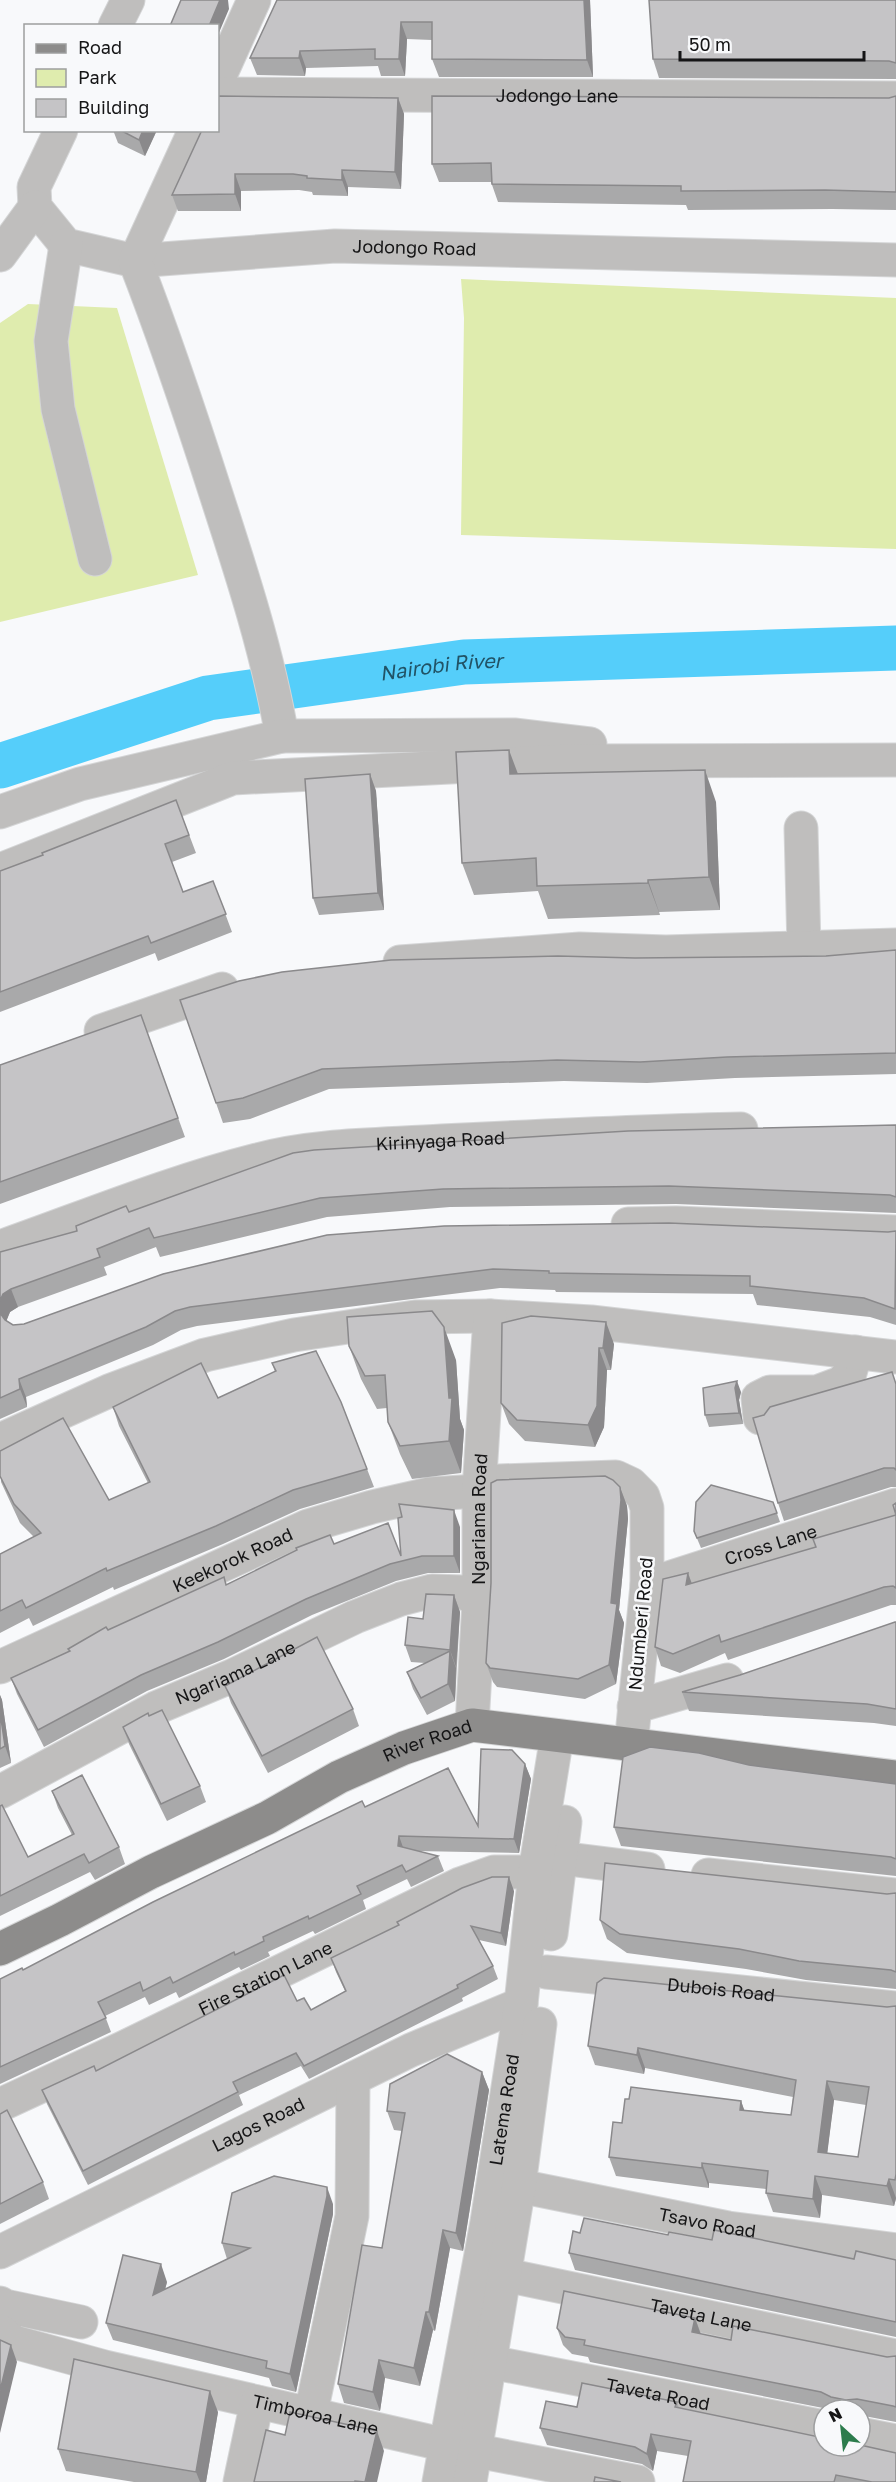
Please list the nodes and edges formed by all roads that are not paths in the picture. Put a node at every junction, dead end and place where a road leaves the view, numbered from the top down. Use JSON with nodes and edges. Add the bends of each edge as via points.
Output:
{"nodes":[{"id":1,"x":128,"y":0,"type":"edge"},
{"id":2,"x":254,"y":0,"type":"edge"},
{"id":3,"x":116,"y":24,"type":"edge"},
{"id":4,"x":219,"y":78,"type":"edge"},
{"id":5,"x":219,"y":94,"type":"edge"},
{"id":6,"x":896,"y":98,"type":"edge"},
{"id":7,"x":60,"y":132,"type":"edge"},
{"id":8,"x":194,"y":132,"type":"edge"},
{"id":9,"x":35,"y":207,"type":"junction"},
{"id":10,"x":66,"y":245,"type":"junction"},
{"id":11,"x":0,"y":255,"type":"edge"},
{"id":12,"x":896,"y":260,"type":"edge"},
{"id":13,"x":135,"y":261,"type":"junction"},
{"id":14,"x":95,"y":559,"type":"dead end"},
{"id":15,"x":282,"y":736,"type":"junction"},
{"id":16,"x":896,"y":760,"type":"edge"},
{"id":17,"x":690,"y":761,"type":"junction"},
{"id":18,"x":0,"y":812,"type":"edge"},
{"id":19,"x":801,"y":828,"type":"dead end"},
{"id":20,"x":0,"y":870,"type":"edge"},
{"id":21,"x":896,"y":945,"type":"edge"},
{"id":22,"x":804,"y":949,"type":"junction"},
{"id":23,"x":371,"y":965,"type":"edge"},
{"id":24,"x":251,"y":981,"type":"edge"},
{"id":25,"x":76,"y":1040,"type":"edge"},
{"id":26,"x":765,"y":1129,"type":"edge"},
{"id":27,"x":593,"y":1224,"type":"edge"},
{"id":28,"x":896,"y":1232,"type":"edge"},
{"id":29,"x":0,"y":1247,"type":"edge"},
{"id":30,"x":490,"y":1316,"type":"junction"},
{"id":31,"x":856,"y":1352,"type":"junction"},
{"id":32,"x":896,"y":1357,"type":"edge"},
{"id":33,"x":760,"y":1418,"type":"edge"},
{"id":34,"x":0,"y":1440,"type":"edge"},
{"id":35,"x":479,"y":1491,"type":"junction"},
{"id":36,"x":896,"y":1505,"type":"edge"},
{"id":37,"x":647,"y":1585,"type":"junction"},
{"id":38,"x":479,"y":1601,"type":"junction"},
{"id":39,"x":0,"y":1667,"type":"edge"},
{"id":40,"x":752,"y":1672,"type":"edge"},
{"id":41,"x":634,"y":1707,"type":"junction"},
{"id":42,"x":472,"y":1725,"type":"junction"},
{"id":43,"x":566,"y":1737,"type":"junction"},
{"id":44,"x":631,"y":1745,"type":"junction"},
{"id":45,"x":896,"y":1777,"type":"edge"},
{"id":46,"x":0,"y":1792,"type":"edge"},
{"id":47,"x":548,"y":1865,"type":"junction"},
{"id":48,"x":896,"y":1895,"type":"edge"},
{"id":49,"x":0,"y":1949,"type":"edge"},
{"id":50,"x":541,"y":1960,"type":"junction"},
{"id":51,"x":521,"y":2004,"type":"junction"},
{"id":52,"x":896,"y":2008,"type":"edge"},
{"id":53,"x":353,"y":2079,"type":"junction"},
{"id":54,"x":518,"y":2102,"type":"junction"},
{"id":55,"x":0,"y":2105,"type":"edge"},
{"id":56,"x":519,"y":2186,"type":"junction"},
{"id":57,"x":896,"y":2250,"type":"edge"},
{"id":58,"x":0,"y":2252,"type":"edge"},
{"id":59,"x":505,"y":2275,"type":"junction"},
{"id":60,"x":0,"y":2303,"type":"edge"},
{"id":61,"x":81,"y":2322,"type":"dead end"},
{"id":62,"x":0,"y":2331,"type":"edge"},
{"id":63,"x":896,"y":2356,"type":"edge"},
{"id":64,"x":490,"y":2362,"type":"junction"},
{"id":65,"x":257,"y":2402,"type":"junction"},
{"id":66,"x":311,"y":2414,"type":"junction"},
{"id":67,"x":812,"y":2425,"type":"edge"},
{"id":68,"x":872,"y":2436,"type":"edge"},
{"id":69,"x":896,"y":2441,"type":"edge"},
{"id":70,"x":462,"y":2448,"type":"junction"},
{"id":71,"x":240,"y":2482,"type":"edge"},
{"id":72,"x":439,"y":2482,"type":"edge"},
{"id":73,"x":470,"y":2482,"type":"edge"},
{"id":74,"x":638,"y":2482,"type":"edge"}],
"edges":[{"from":1,"to":3,"type":"street"},
{"from":2,"to":4,"type":"street"},
{"from":5,"to":6,"type":"street","name":"Jodongo Lane"},
{"from":7,"to":9,"type":"street","via":[[34,187]]},
{"from":8,"to":13,"type":"street"},
{"from":9,"to":10,"type":"street"},
{"from":9,"to":11,"type":"street"},
{"from":10,"to":13,"type":"street","name":"Jodongo Road"},
{"from":10,"to":14,"type":"street","via":[[51,341],[58,409]]},
{"from":12,"to":13,"type":"street","name":"Jodongo Road","via":[[335,246]]},
{"from":13,"to":15,"type":"street","via":[[169,348],[244,579],[274,689]]},
{"from":15,"to":17,"type":"street","via":[[514,735]]},
{"from":15,"to":18,"type":"street","via":[[80,784]]},
{"from":16,"to":17,"type":"street"},
{"from":17,"to":20,"type":"street","via":[[569,760],[233,778]]},
{"from":19,"to":22,"type":"street"},
{"from":21,"to":22,"type":"street"},
{"from":22,"to":23,"type":"street","via":[[580,950]]},
{"from":24,"to":25,"type":"street"},
{"from":26,"to":29,"type":"street","name":"Kirinyaga Road","via":[[634,1131],[402,1144],[259,1159]]},
{"from":27,"to":28,"type":"street","via":[[676,1223]]},
{"from":30,"to":31,"type":"street","via":[[591,1322]]},
{"from":30,"to":34,"type":"street","via":[[415,1317],[294,1335],[205,1355],[109,1391]]},
{"from":30,"to":35,"type":"street","name":"Ngariama Road"},
{"from":31,"to":32,"type":"street"},
{"from":31,"to":33,"type":"street","via":[[850,1373],[841,1383],[817,1392],[770,1392],[758,1398]]},
{"from":35,"to":37,"type":"street","name":"Ndumberi Road","via":[[499,1481],[616,1477],[632,1484],[647,1508]]},
{"from":35,"to":38,"type":"street","name":"Ngariama Road"},
{"from":35,"to":39,"type":"street","name":"Keekorok Road","via":[[429,1494],[308,1526]]},
{"from":36,"to":37,"type":"street","name":"Cross Lane"},
{"from":37,"to":41,"type":"street","name":"Ndumberi Road"},
{"from":38,"to":42,"type":"street","name":"Ngariama Road"},
{"from":38,"to":46,"type":"street","name":"Ngariama Lane","via":[[463,1592],[432,1591],[355,1617],[156,1708]]},
{"from":40,"to":41,"type":"street"},
{"from":41,"to":44,"type":"street","name":"Ndumberi Road"},
{"from":42,"to":43,"type":"main road","name":"River Road"},
{"from":42,"to":49,"type":"main road","name":"River Road","via":[[404,1748],[339,1777],[267,1818]]},
{"from":43,"to":44,"type":"main road","name":"River Road"},
{"from":43,"to":47,"type":"street","name":"Latema Road"},
{"from":44,"to":45,"type":"main road","name":"River Road"},
{"from":47,"to":48,"type":"street","name":"Fire Station Lane"},
{"from":47,"to":50,"type":"street","name":"Latema Road"},
{"from":47,"to":55,"type":"street","name":"Fire Station Lane","via":[[494,1872],[460,1884]]},
{"from":50,"to":51,"type":"street","name":"Latema Road"},
{"from":50,"to":52,"type":"street","name":"Dubois Road"},
{"from":50,"to":54,"type":"street","name":"Latema Road"},
{"from":51,"to":53,"type":"street","name":"Lagos Road"},
{"from":51,"to":54,"type":"street","name":"Latema Road"},
{"from":53,"to":58,"type":"street","name":"Lagos Road"},
{"from":53,"to":66,"type":"street","via":[[352,2217]]},
{"from":54,"to":56,"type":"street","name":"Latema Road"},
{"from":54,"to":70,"type":"street","name":"Latema Road","via":[[487,2222]]},
{"from":56,"to":57,"type":"street","name":"Tsavo Road","via":[[728,2228]]},
{"from":56,"to":59,"type":"street","name":"Latema Road"},
{"from":59,"to":63,"type":"street","name":"Taveta Lane"},
{"from":59,"to":64,"type":"street","name":"Latema Road"},
{"from":60,"to":61,"type":"street"},
{"from":62,"to":65,"type":"street","name":"Timboroa Lane","via":[[14,2342]]},
{"from":64,"to":67,"type":"street","name":"Taveta Road"},
{"from":64,"to":70,"type":"street","name":"Latema Road"},
{"from":65,"to":66,"type":"street","name":"Timboroa Lane"},
{"from":65,"to":71,"type":"street"},
{"from":66,"to":70,"type":"street","name":"Timboroa Lane"},
{"from":68,"to":69,"type":"street"},
{"from":70,"to":72,"type":"street","name":"Latema Road"},
{"from":70,"to":73,"type":"street","name":"Latema Road"},
{"from":70,"to":74,"type":"street","name":"Timboroa Lane"}]}
